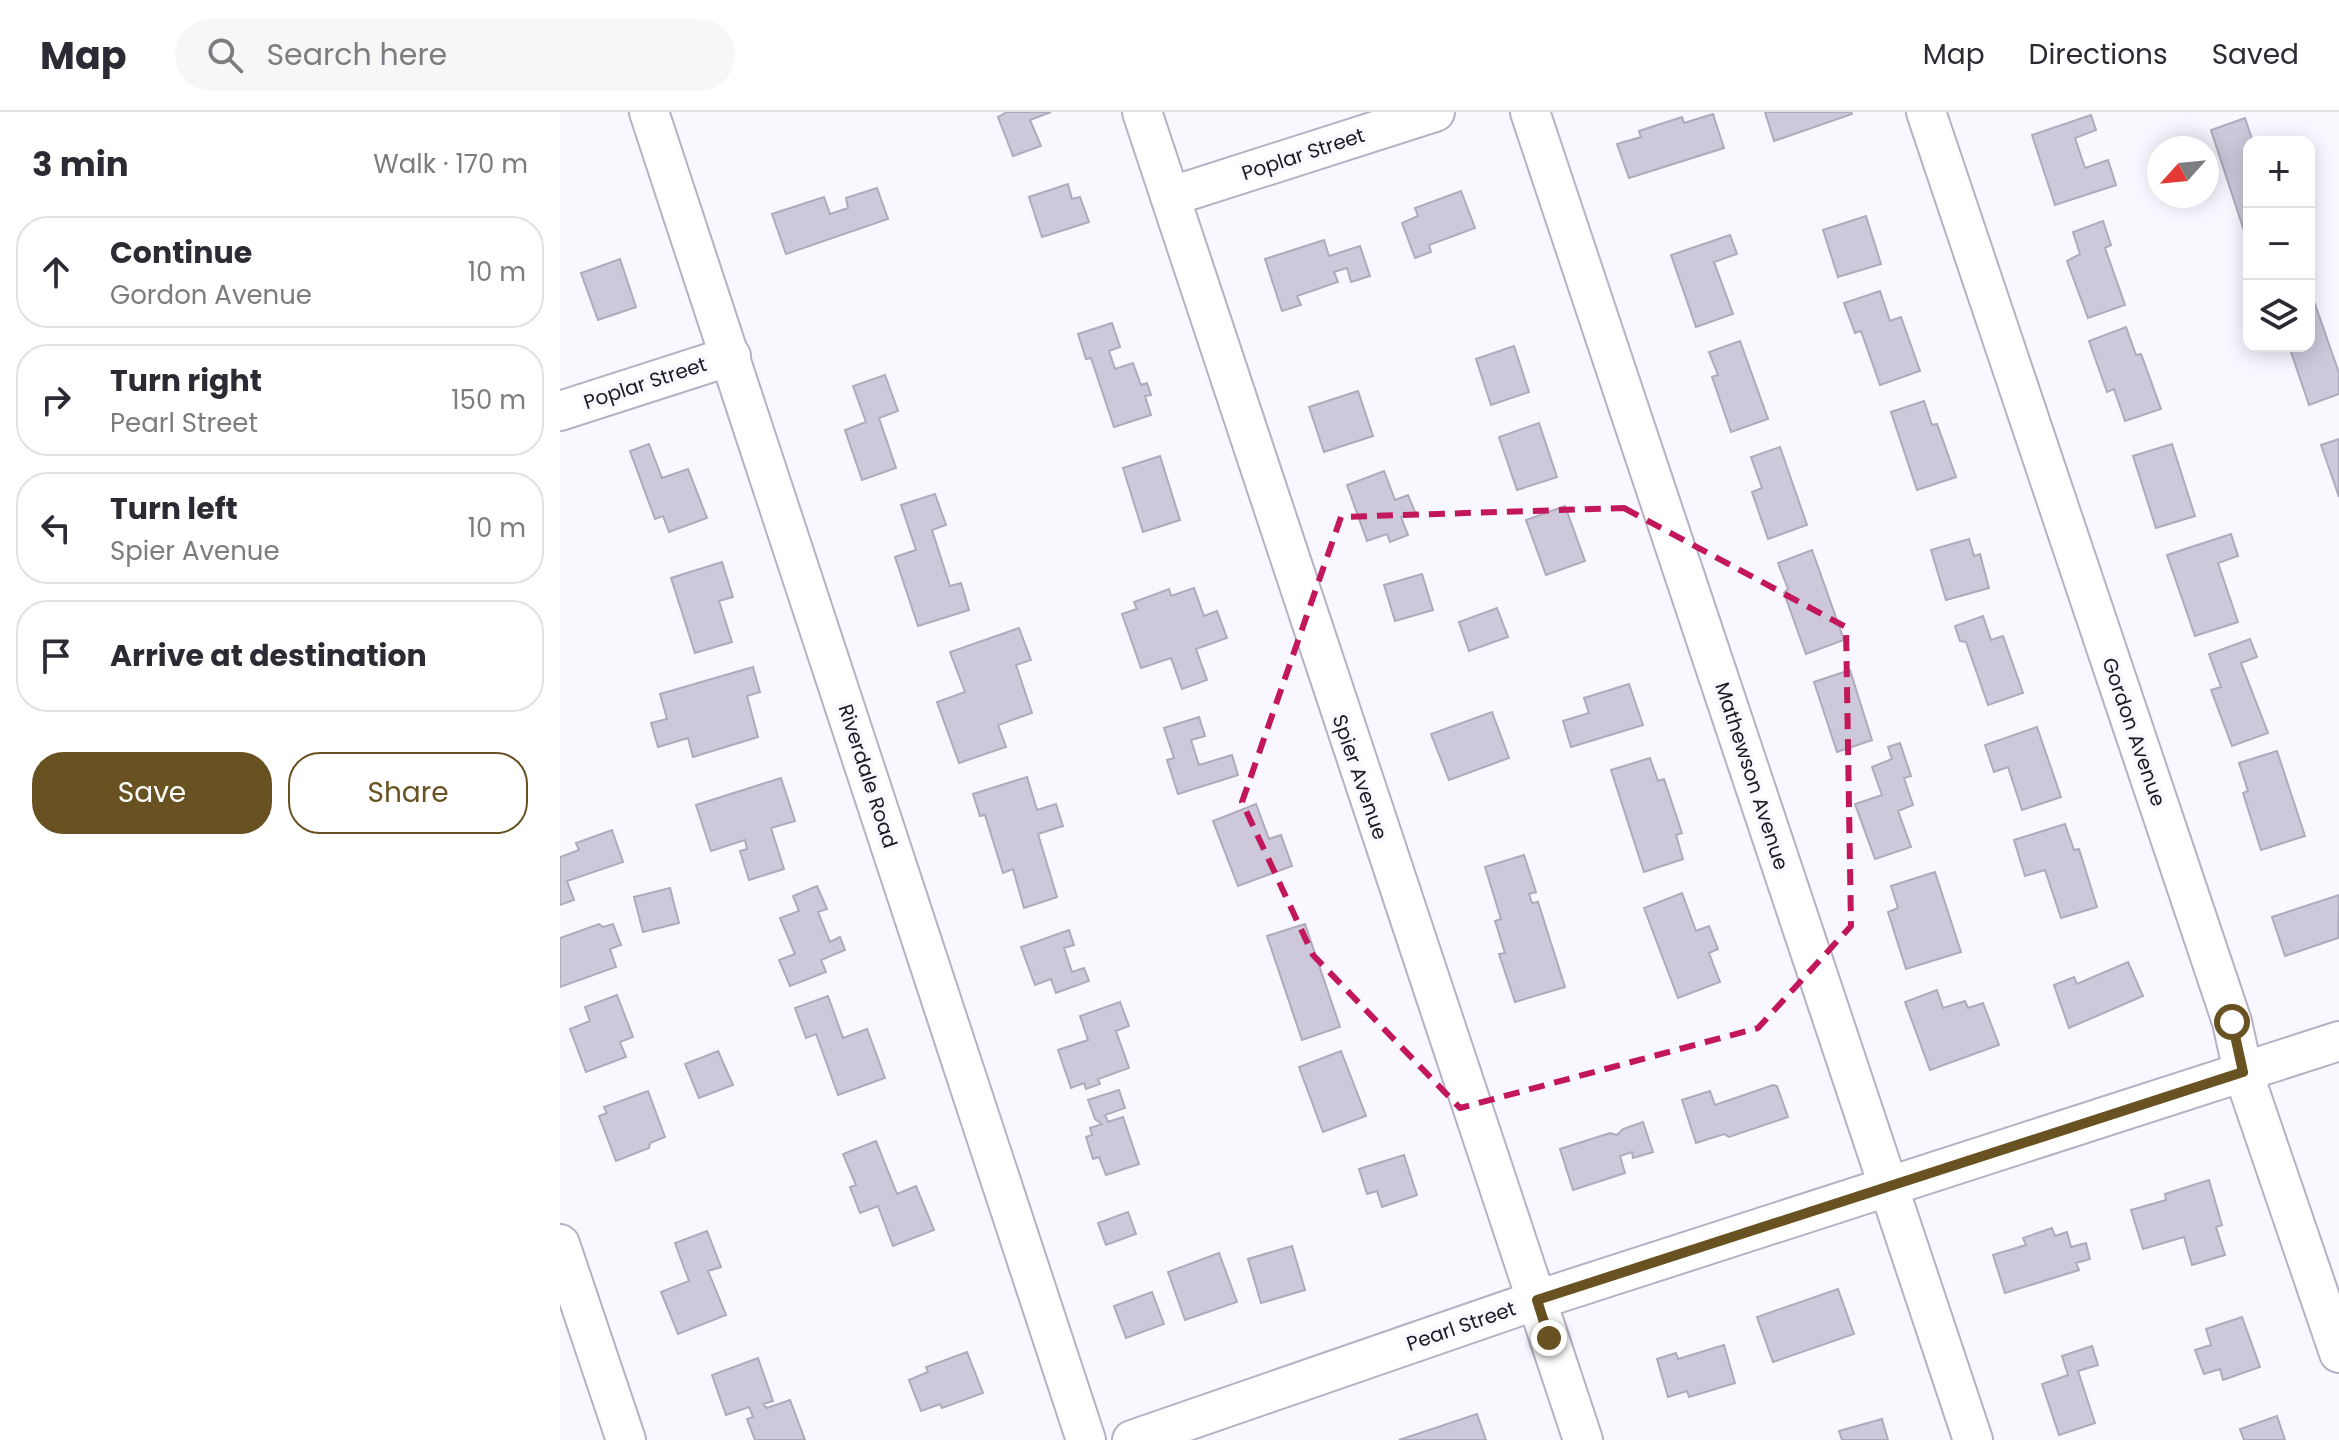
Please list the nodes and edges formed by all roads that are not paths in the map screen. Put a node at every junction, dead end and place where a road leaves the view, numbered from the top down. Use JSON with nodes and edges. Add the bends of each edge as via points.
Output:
{"nodes":[{"id":1,"x":649,"y":112,"type":"edge"},
{"id":2,"x":1142,"y":112,"type":"edge"},
{"id":3,"x":1435,"y":112,"type":"edge"},
{"id":4,"x":1530,"y":112,"type":"edge"},
{"id":5,"x":1926,"y":112,"type":"edge"},
{"id":6,"x":1172,"y":196,"type":"junction"},
{"id":7,"x":731,"y":356,"type":"junction"},
{"id":8,"x":560,"y":411,"type":"edge"},
{"id":9,"x":2339,"y":1041,"type":"edge"},
{"id":10,"x":2243,"y":1072,"type":"junction"},
{"id":11,"x":1890,"y":1187,"type":"junction"},
{"id":12,"x":560,"y":1244,"type":"edge"},
{"id":13,"x":1537,"y":1300,"type":"junction"},
{"id":14,"x":2339,"y":1353,"type":"edge"},
{"id":15,"x":626,"y":1440,"type":"edge"},
{"id":16,"x":1086,"y":1440,"type":"edge"},
{"id":17,"x":1132,"y":1440,"type":"edge"},
{"id":18,"x":1583,"y":1440,"type":"edge"},
{"id":19,"x":1973,"y":1440,"type":"edge"}],
"edges":[{"from":1,"to":7,"type":"street","name":"Riverdale Road"},
{"from":2,"to":6,"type":"street","name":"Spier Avenue"},
{"from":3,"to":6,"type":"street","name":"Poplar Street"},
{"from":4,"to":11,"type":"street","name":"Mathewson Avenue"},
{"from":5,"to":10,"type":"street","name":"Gordon Avenue","via":[[2232,1022]]},
{"from":6,"to":13,"type":"street","name":"Spier Avenue","via":[[1329,685]]},
{"from":7,"to":8,"type":"street","name":"Poplar Street"},
{"from":7,"to":16,"type":"street","name":"Riverdale Road"},
{"from":9,"to":10,"type":"street","name":"Pearl Street"},
{"from":10,"to":11,"type":"street","name":"Pearl Street"},
{"from":10,"to":14,"type":"street","name":"Gordon Avenue"},
{"from":11,"to":13,"type":"street","name":"Pearl Street"},
{"from":11,"to":19,"type":"street","name":"Mathewson Avenue"},
{"from":12,"to":15,"type":"street"},
{"from":13,"to":17,"type":"street","name":"Pearl Street"},
{"from":13,"to":18,"type":"street","name":"Spier Avenue"}]}
